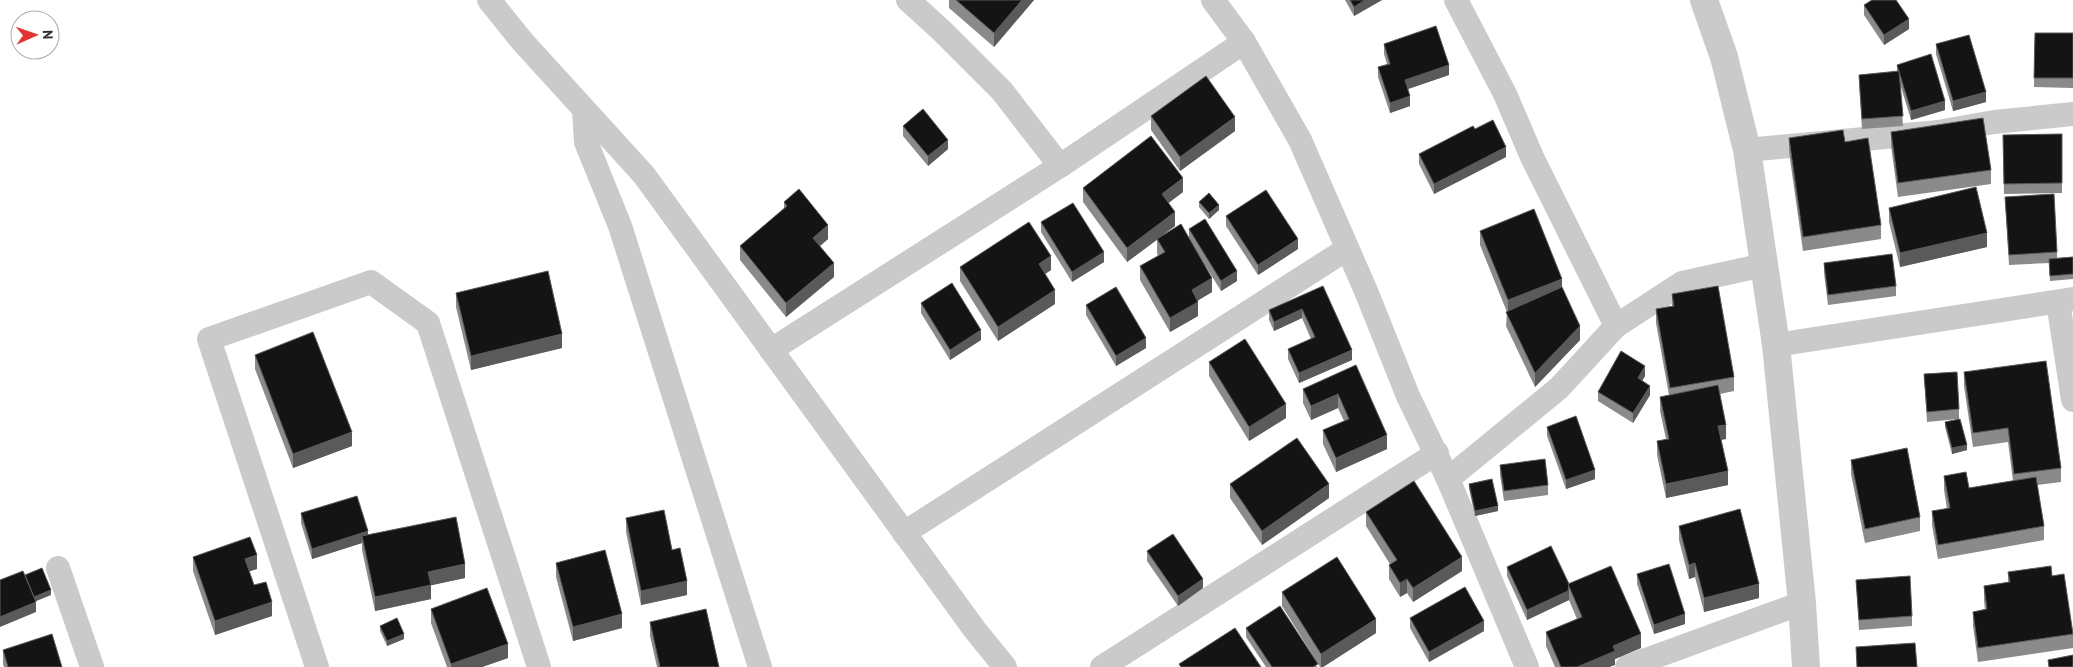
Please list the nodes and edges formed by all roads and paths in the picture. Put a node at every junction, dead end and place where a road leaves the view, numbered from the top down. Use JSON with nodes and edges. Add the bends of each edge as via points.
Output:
{"nodes":[{"id":1,"x":488,"y":0,"type":"edge"},
{"id":2,"x":908,"y":0,"type":"edge"},
{"id":3,"x":1456,"y":0,"type":"edge"},
{"id":4,"x":1704,"y":0,"type":"edge"},
{"id":5,"x":1216,"y":1,"type":"edge"},
{"id":6,"x":1244,"y":42,"type":"junction"},
{"id":7,"x":584,"y":110,"type":"junction"},
{"id":8,"x":2073,"y":114,"type":"edge"},
{"id":9,"x":1747,"y":150,"type":"junction"},
{"id":10,"x":1060,"y":166,"type":"junction"},
{"id":11,"x":1347,"y":249,"type":"junction"},
{"id":12,"x":1764,"y":265,"type":"junction"},
{"id":13,"x":2065,"y":300,"type":"edge"},
{"id":14,"x":1616,"y":326,"type":"junction"},
{"id":15,"x":1776,"y":345,"type":"junction"},
{"id":16,"x":771,"y":350,"type":"junction"},
{"id":17,"x":2073,"y":400,"type":"edge"},
{"id":18,"x":1437,"y":453,"type":"junction"},
{"id":19,"x":1448,"y":478,"type":"junction"},
{"id":20,"x":904,"y":533,"type":"junction"},
{"id":21,"x":58,"y":568,"type":"dead end"},
{"id":22,"x":1802,"y":603,"type":"junction"},
{"id":23,"x":92,"y":667,"type":"edge"},
{"id":24,"x":317,"y":667,"type":"edge"},
{"id":25,"x":539,"y":667,"type":"edge"},
{"id":26,"x":760,"y":667,"type":"edge"},
{"id":27,"x":1006,"y":667,"type":"edge"},
{"id":28,"x":1102,"y":667,"type":"edge"},
{"id":29,"x":1527,"y":667,"type":"edge"},
{"id":30,"x":1627,"y":667,"type":"edge"},
{"id":31,"x":1806,"y":667,"type":"edge"}],
"edges":[{"from":1,"to":7,"type":"street"},
{"from":2,"to":10,"type":"street","via":[[1002,91]]},
{"from":3,"to":14,"type":"street","via":[[1505,94],[1532,158]]},
{"from":4,"to":9,"type":"street","via":[[1724,57]]},
{"from":5,"to":6,"type":"street"},
{"from":6,"to":10,"type":"street"},
{"from":6,"to":11,"type":"street","via":[[1300,140]]},
{"from":7,"to":16,"type":"street","via":[[644,175]]},
{"from":7,"to":26,"type":"street","via":[[586,142],[620,226]]},
{"from":8,"to":9,"type":"street","via":[[1994,122],[1938,132]]},
{"from":9,"to":12,"type":"street"},
{"from":10,"to":16,"type":"street"},
{"from":11,"to":18,"type":"street","via":[[1408,396]]},
{"from":11,"to":20,"type":"street"},
{"from":12,"to":14,"type":"street","via":[[1682,284]]},
{"from":12,"to":15,"type":"street"},
{"from":13,"to":15,"type":"street"},
{"from":13,"to":17,"type":"street"},
{"from":14,"to":19,"type":"street","via":[[1559,388]]},
{"from":15,"to":22,"type":"street"},
{"from":16,"to":20,"type":"street"},
{"from":18,"to":19,"type":"street"},
{"from":18,"to":28,"type":"street"},
{"from":19,"to":29,"type":"street"},
{"from":20,"to":27,"type":"street"},
{"from":21,"to":23,"type":"street"},
{"from":22,"to":30,"type":"street"},
{"from":22,"to":31,"type":"street"},
{"from":24,"to":25,"type":"street","via":[[210,339],[372,282],[428,323]]}]}
